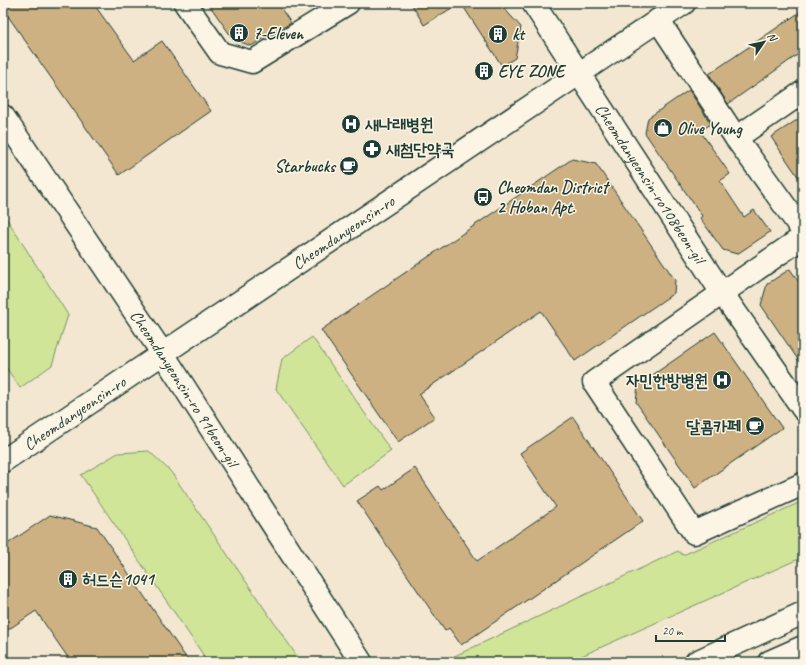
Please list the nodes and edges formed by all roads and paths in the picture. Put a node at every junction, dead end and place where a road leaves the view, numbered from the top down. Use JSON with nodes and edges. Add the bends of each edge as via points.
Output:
{"nodes":[{"id":1,"x":185,"y":3,"type":"edge"},
{"id":2,"x":532,"y":3,"type":"edge"},
{"id":3,"x":684,"y":3,"type":"edge"},
{"id":4,"x":345,"y":4,"type":"edge"},
{"id":5,"x":658,"y":20,"type":"junction"},
{"id":6,"x":579,"y":73,"type":"junction"},
{"id":7,"x":803,"y":92,"type":"edge"},
{"id":8,"x":3,"y":116,"type":"edge"},
{"id":9,"x":736,"y":138,"type":"junction"},
{"id":10,"x":803,"y":231,"type":"edge"},
{"id":11,"x":803,"y":237,"type":"edge"},
{"id":12,"x":722,"y":293,"type":"junction"},
{"id":13,"x":163,"y":354,"type":"junction"},
{"id":14,"x":803,"y":409,"type":"edge"},
{"id":15,"x":3,"y":461,"type":"edge"},
{"id":16,"x":803,"y":484,"type":"edge"},
{"id":17,"x":803,"y":613,"type":"edge"},
{"id":18,"x":803,"y":647,"type":"edge"},
{"id":19,"x":349,"y":653,"type":"edge"},
{"id":20,"x":361,"y":662,"type":"edge"},
{"id":21,"x":376,"y":662,"type":"edge"},
{"id":22,"x":696,"y":662,"type":"edge"},
{"id":23,"x":769,"y":662,"type":"edge"}],
"edges":[{"from":1,"to":4,"type":"street","via":[[220,53],[252,62]]},
{"from":2,"to":6,"type":"street","name":"Cheomdanyeonsin-ro108beon-gil"},
{"from":3,"to":5,"type":"street","name":"Cheomdanyeonsin-ro"},
{"from":5,"to":6,"type":"street","name":"Cheomdanyeonsin-ro"},
{"from":5,"to":9,"type":"street"},
{"from":6,"to":12,"type":"street","name":"Cheomdanyeonsin-ro108beon-gil"},
{"from":6,"to":13,"type":"street","name":"Cheomdanyeonsin-ro"},
{"from":7,"to":9,"type":"street"},
{"from":8,"to":13,"type":"street","name":"Cheomdanyeonsin-ro 91beon-gil"},
{"from":9,"to":10,"type":"street"},
{"from":11,"to":12,"type":"street"},
{"from":12,"to":14,"type":"street","name":"Cheomdanyeonsin-ro108beon-gil"},
{"from":12,"to":16,"type":"street","via":[[594,382],[694,533]]},
{"from":13,"to":15,"type":"street","name":"Cheomdanyeonsin-ro"},
{"from":13,"to":19,"type":"street","name":"Cheomdanyeonsin-ro 91beon-gil"},
{"from":17,"to":22,"type":"street"},
{"from":18,"to":23,"type":"street"},
{"from":19,"to":20,"type":"street","name":"Cheomdanyeonsin-ro 91beon-gil"},
{"from":19,"to":21,"type":"street"}]}
